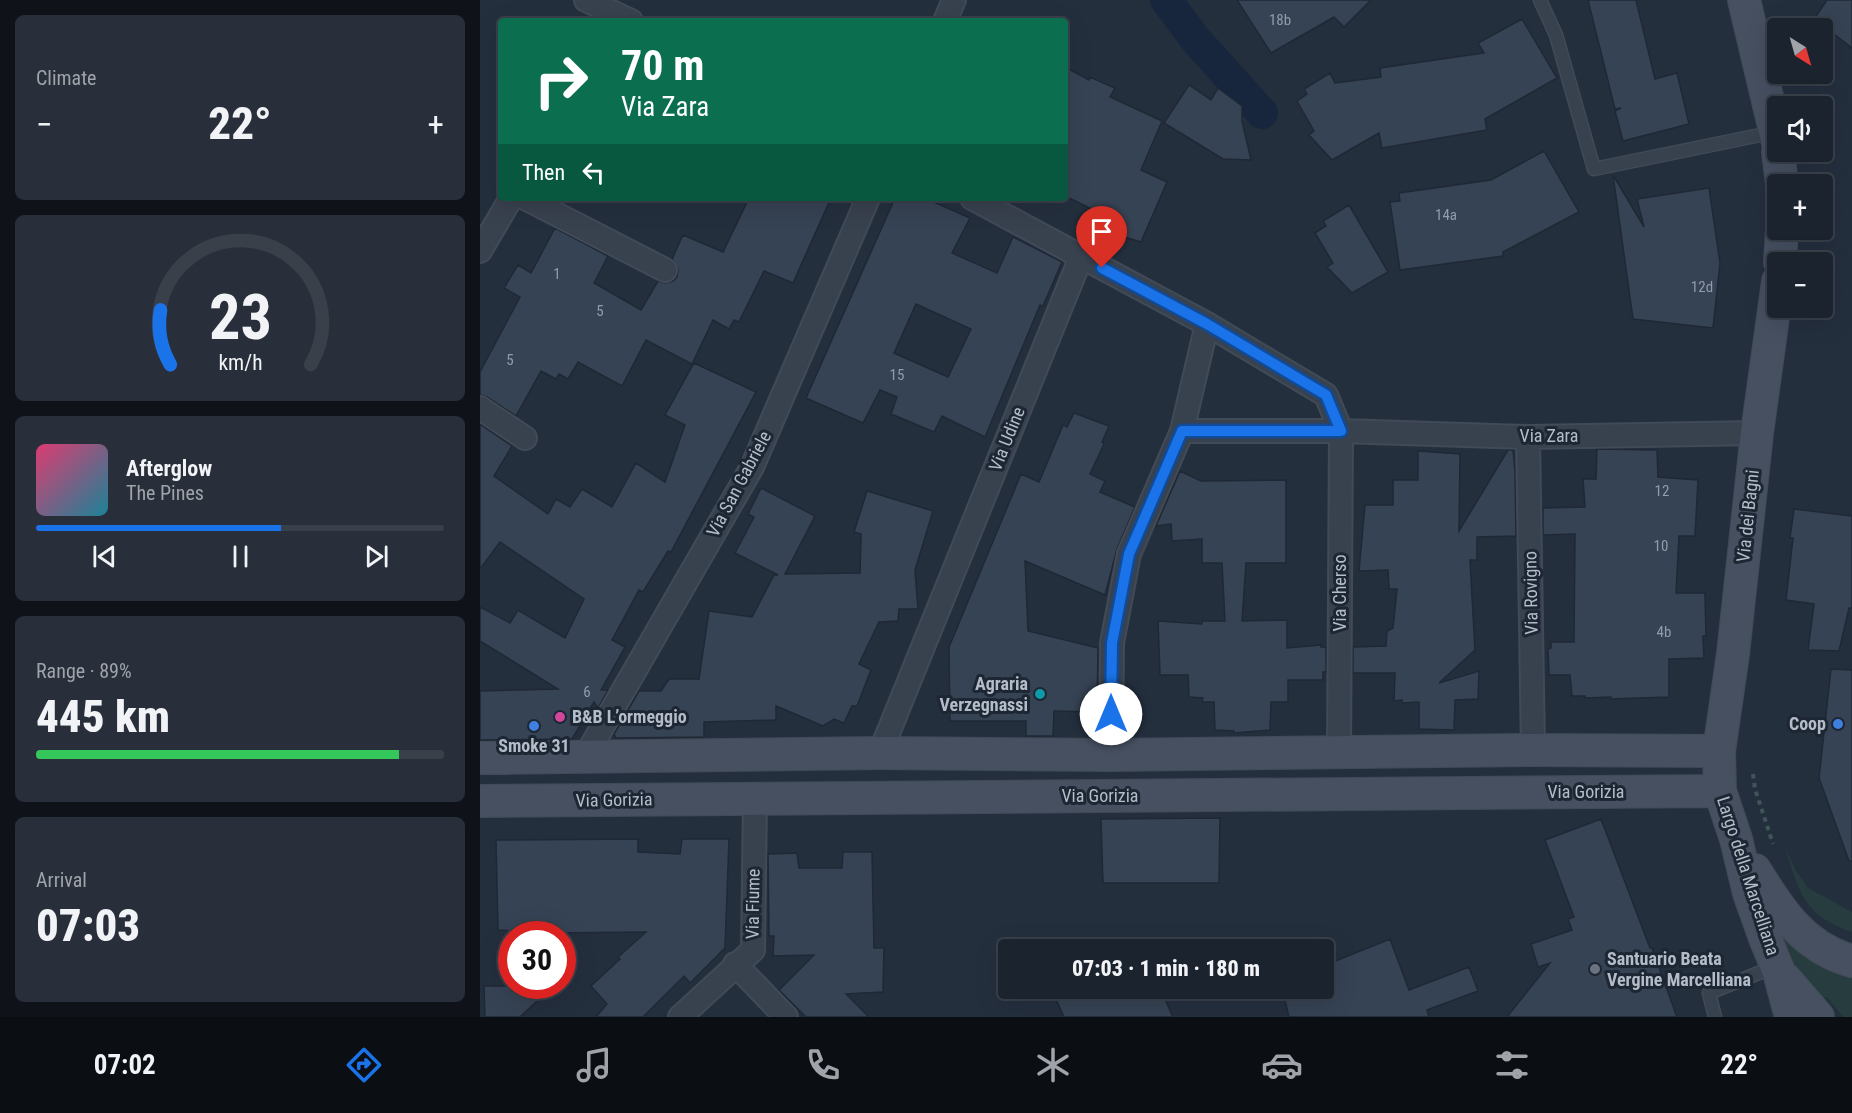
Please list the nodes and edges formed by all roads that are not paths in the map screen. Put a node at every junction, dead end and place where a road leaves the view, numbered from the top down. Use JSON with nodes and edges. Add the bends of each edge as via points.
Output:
{"nodes":[{"id":1,"x":586,"y":0,"type":"edge"},
{"id":2,"x":954,"y":0,"type":"edge"},
{"id":3,"x":1540,"y":0,"type":"edge"},
{"id":4,"x":1744,"y":0,"type":"edge"},
{"id":5,"x":621,"y":14,"type":"edge"},
{"id":6,"x":946,"y":18,"type":"edge"},
{"id":7,"x":1767,"y":99,"type":"edge"},
{"id":8,"x":1767,"y":143,"type":"edge"},
{"id":9,"x":509,"y":201,"type":"edge"},
{"id":10,"x":531,"y":201,"type":"edge"},
{"id":11,"x":866,"y":201,"type":"edge"},
{"id":12,"x":978,"y":201,"type":"edge"},
{"id":13,"x":480,"y":251,"type":"edge"},
{"id":14,"x":1082,"y":257,"type":"junction"},
{"id":15,"x":665,"y":270,"type":"dead end"},
{"id":16,"x":1773,"y":318,"type":"edge"},
{"id":17,"x":1207,"y":324,"type":"junction"},
{"id":18,"x":480,"y":408,"type":"edge"},
{"id":19,"x":1182,"y":431,"type":"junction"},
{"id":20,"x":1341,"y":431,"type":"junction"},
{"id":21,"x":1757,"y":433,"type":"junction"},
{"id":22,"x":1528,"y":437,"type":"junction"},
{"id":23,"x":525,"y":438,"type":"dead end"},
{"id":24,"x":1533,"y":750,"type":"junction"},
{"id":25,"x":1719,"y":751,"type":"junction"},
{"id":26,"x":880,"y":753,"type":"junction"},
{"id":27,"x":1339,"y":754,"type":"junction"},
{"id":28,"x":1111,"y":755,"type":"junction"},
{"id":29,"x":585,"y":757,"type":"junction"},
{"id":30,"x":480,"y":758,"type":"edge"},
{"id":31,"x":1720,"y":791,"type":"junction"},
{"id":32,"x":755,"y":799,"type":"junction"},
{"id":33,"x":480,"y":801,"type":"edge"},
{"id":34,"x":1736,"y":839,"type":"junction"},
{"id":35,"x":1852,"y":961,"type":"edge"},
{"id":36,"x":735,"y":964,"type":"junction"},
{"id":37,"x":1778,"y":969,"type":"junction"},
{"id":38,"x":680,"y":1017,"type":"edge"},
{"id":39,"x":786,"y":1017,"type":"edge"},
{"id":40,"x":1715,"y":1017,"type":"edge"},
{"id":41,"x":1791,"y":1017,"type":"edge"},
{"id":42,"x":1818,"y":1017,"type":"edge"}],
"edges":[{"from":1,"to":5,"type":"street"},
{"from":2,"to":6,"type":"street"},
{"from":3,"to":8,"type":"lane","via":[[1556,34],[1594,169]]},
{"from":4,"to":7,"type":"street"},
{"from":9,"to":13,"type":"street"},
{"from":10,"to":15,"type":"street"},
{"from":11,"to":29,"type":"street","name":"Via San Gabriele","via":[[752,467]]},
{"from":12,"to":14,"type":"street"},
{"from":14,"to":17,"type":"street"},
{"from":14,"to":26,"type":"street","name":"Via Udine"},
{"from":16,"to":21,"type":"street","name":"Via dei Bagni"},
{"from":17,"to":19,"type":"street"},
{"from":17,"to":20,"type":"street","via":[[1326,395]]},
{"from":18,"to":23,"type":"street"},
{"from":19,"to":20,"type":"street","name":"Via Zara"},
{"from":19,"to":28,"type":"street","via":[[1129,554],[1112,643]]},
{"from":20,"to":22,"type":"street","name":"Via Zara"},
{"from":20,"to":27,"type":"street","name":"Via Cherso"},
{"from":21,"to":22,"type":"street","name":"Via Zara"},
{"from":21,"to":25,"type":"street","name":"Via dei Bagni"},
{"from":22,"to":24,"type":"street","name":"Via Rovigno"},
{"from":24,"to":25,"type":"street"},
{"from":24,"to":27,"type":"street"},
{"from":25,"to":31,"type":"street","name":"Largo della Marcelliana"},
{"from":26,"to":28,"type":"street"},
{"from":26,"to":29,"type":"street"},
{"from":27,"to":28,"type":"street"},
{"from":29,"to":30,"type":"street"},
{"from":31,"to":32,"type":"street","name":"Via Gorizia"},
{"from":31,"to":34,"type":"street","name":"Largo della Marcelliana"},
{"from":32,"to":33,"type":"street","name":"Via Gorizia"},
{"from":32,"to":36,"type":"street","name":"Via Fiume","via":[[753,950]]},
{"from":34,"to":35,"type":"street","via":[[1791,924],[1817,946]]},
{"from":34,"to":37,"type":"street","name":"Largo della Marcelliana","via":[[1749,893]]},
{"from":36,"to":38,"type":"street"},
{"from":36,"to":39,"type":"street","name":"Via Fiume"},
{"from":37,"to":40,"type":"lane","name":"Largo della Marcelliana","via":[[1709,993]]},
{"from":37,"to":41,"type":"street","name":"Largo della Marcelliana"},
{"from":37,"to":42,"type":"street","name":"Largo della Marcelliana"}]}
